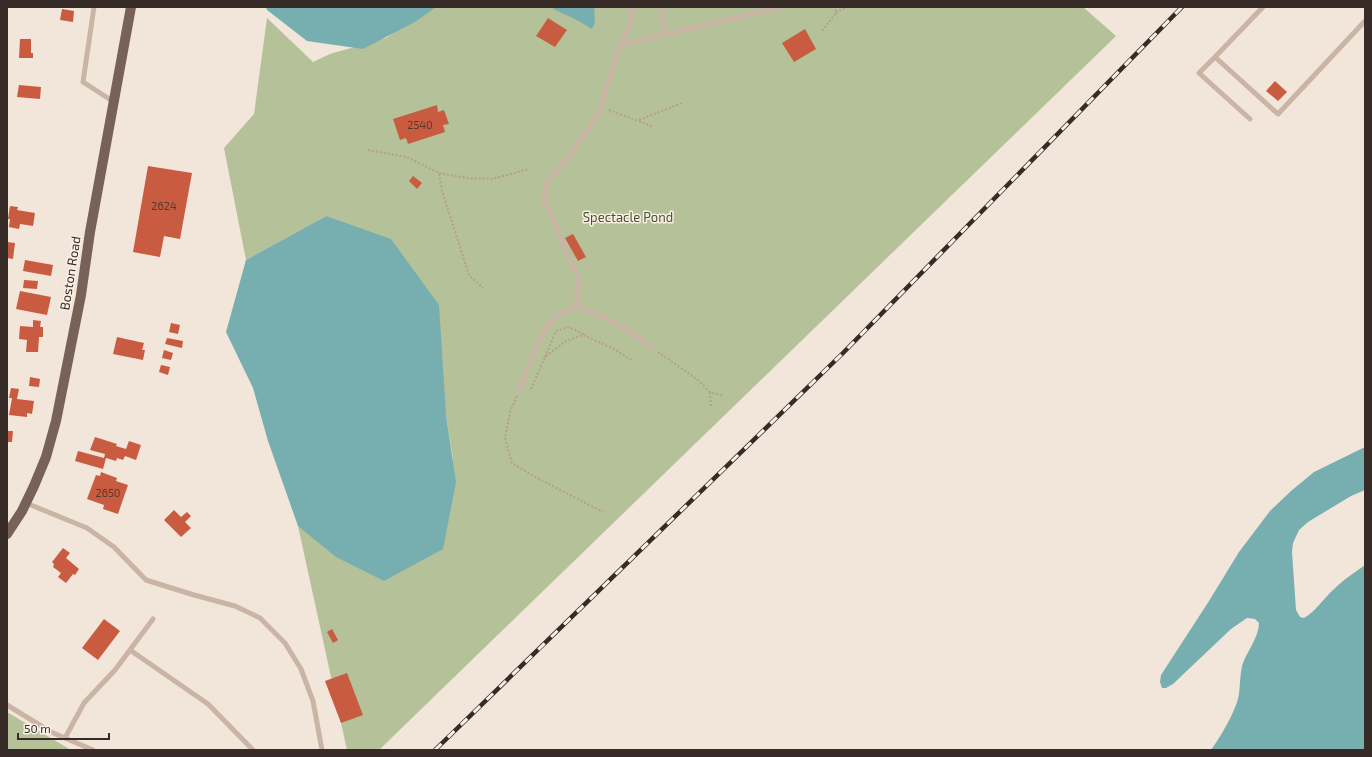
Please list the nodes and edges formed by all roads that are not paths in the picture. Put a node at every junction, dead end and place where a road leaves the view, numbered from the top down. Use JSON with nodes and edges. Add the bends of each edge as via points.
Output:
{"nodes":[{"id":1,"x":94,"y":7,"type":"edge"},
{"id":2,"x":131,"y":7,"type":"edge"},
{"id":3,"x":630,"y":7,"type":"edge"},
{"id":4,"x":661,"y":7,"type":"edge"},
{"id":5,"x":782,"y":7,"type":"edge"},
{"id":6,"x":1263,"y":7,"type":"edge"},
{"id":7,"x":1365,"y":21,"type":"edge"},
{"id":8,"x":666,"y":34,"type":"junction"},
{"id":9,"x":620,"y":45,"type":"junction"},
{"id":10,"x":1215,"y":57,"type":"junction"},
{"id":11,"x":114,"y":102,"type":"junction"},
{"id":12,"x":1250,"y":119,"type":"dead end"},
{"id":13,"x":576,"y":307,"type":"junction"},
{"id":14,"x":652,"y":348,"type":"road end"},
{"id":15,"x":520,"y":390,"type":"road end"},
{"id":16,"x":26,"y":503,"type":"junction"},
{"id":17,"x":7,"y":534,"type":"edge"},
{"id":18,"x":153,"y":619,"type":"dead end"},
{"id":19,"x":130,"y":650,"type":"junction"},
{"id":20,"x":7,"y":704,"type":"edge"},
{"id":21,"x":65,"y":738,"type":"junction"},
{"id":22,"x":93,"y":750,"type":"edge"},
{"id":23,"x":253,"y":750,"type":"edge"},
{"id":24,"x":322,"y":750,"type":"edge"}],
"edges":[{"from":1,"to":11,"type":"lane","via":[[83,82]]},
{"from":2,"to":11,"type":"main road","name":"Boston Road"},
{"from":3,"to":9,"type":"lane","via":[[631,23]]},
{"from":4,"to":8,"type":"lane"},
{"from":5,"to":8,"type":"lane"},
{"from":6,"to":10,"type":"lane"},
{"from":7,"to":10,"type":"lane","via":[[1278,114]]},
{"from":8,"to":9,"type":"lane"},
{"from":9,"to":13,"type":"lane","via":[[598,115],[547,182],[544,199],[579,280]]},
{"from":10,"to":12,"type":"lane","via":[[1199,73]]},
{"from":11,"to":16,"type":"main road","name":"Boston Road","via":[[56,421],[46,457]]},
{"from":13,"to":14,"type":"lane","via":[[596,313],[631,332]]},
{"from":13,"to":15,"type":"lane","via":[[554,318],[539,340]]},
{"from":16,"to":17,"type":"main road","name":"Boston Road"},
{"from":16,"to":24,"type":"lane","via":[[87,528],[114,547],[146,580],[235,606],[260,618],[284,643],[301,668],[313,701]]},
{"from":18,"to":19,"type":"lane"},
{"from":19,"to":21,"type":"lane","via":[[84,703]]},
{"from":19,"to":23,"type":"lane","via":[[208,704]]},
{"from":20,"to":21,"type":"lane"},
{"from":21,"to":22,"type":"lane"}]}
